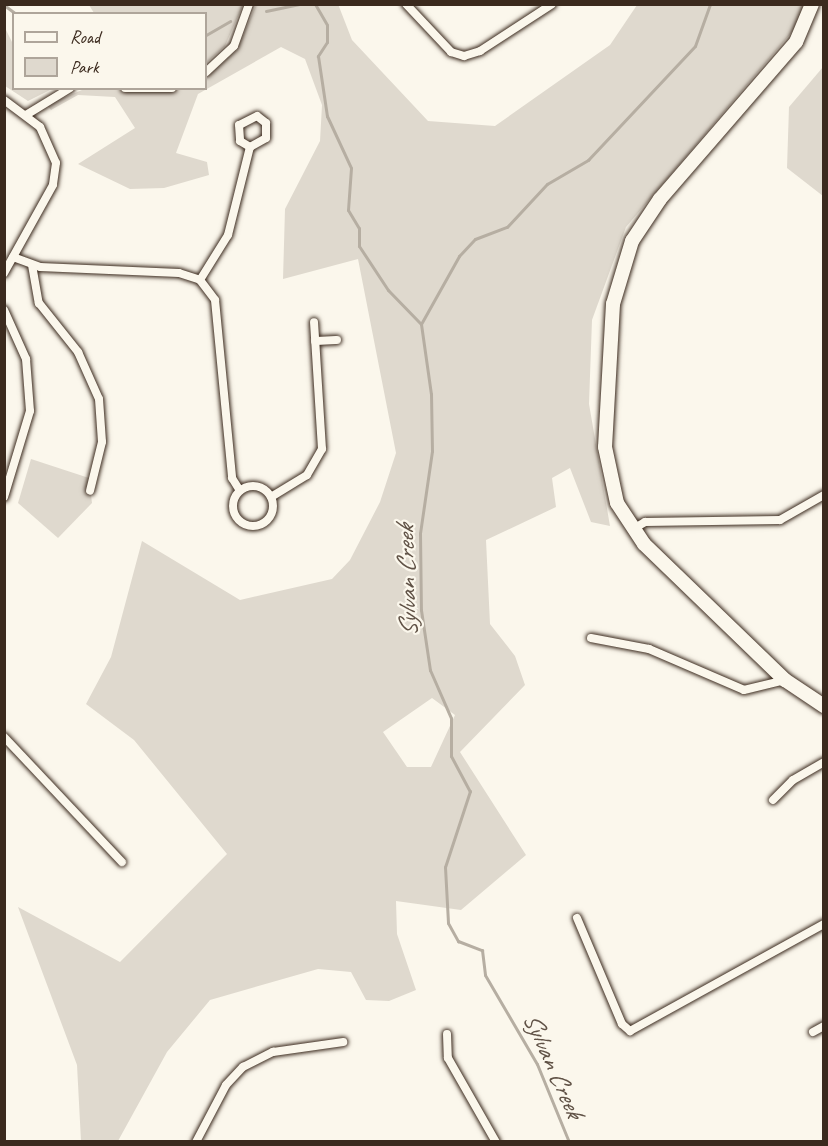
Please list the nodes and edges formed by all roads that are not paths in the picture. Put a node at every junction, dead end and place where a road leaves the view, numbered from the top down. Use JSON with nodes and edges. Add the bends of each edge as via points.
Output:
{"nodes":[{"id":1,"x":249,"y":4,"type":"edge"},
{"id":2,"x":406,"y":4,"type":"edge"},
{"id":3,"x":552,"y":4,"type":"edge"},
{"id":4,"x":812,"y":4,"type":"edge"},
{"id":5,"x":207,"y":71,"type":"edge"},
{"id":6,"x":67,"y":90,"type":"edge"},
{"id":7,"x":4,"y":100,"type":"edge"},
{"id":8,"x":26,"y":115,"type":"junction"},
{"id":9,"x":250,"y":147,"type":"dead end"},
{"id":10,"x":13,"y":257,"type":"junction"},
{"id":11,"x":32,"y":266,"type":"junction"},
{"id":12,"x":4,"y":273,"type":"edge"},
{"id":13,"x":200,"y":280,"type":"junction"},
{"id":14,"x":4,"y":310,"type":"edge"},
{"id":15,"x":314,"y":322,"type":"dead end"},
{"id":16,"x":337,"y":340,"type":"dead end"},
{"id":17,"x":315,"y":341,"type":"junction"},
{"id":18,"x":240,"y":490,"type":"junction"},
{"id":19,"x":90,"y":491,"type":"dead end"},
{"id":20,"x":824,"y":495,"type":"edge"},
{"id":21,"x":4,"y":497,"type":"edge"},
{"id":22,"x":271,"y":497,"type":"junction"},
{"id":23,"x":633,"y":529,"type":"junction"},
{"id":24,"x":591,"y":638,"type":"dead end"},
{"id":25,"x":785,"y":680,"type":"junction"},
{"id":26,"x":824,"y":706,"type":"edge"},
{"id":27,"x":4,"y":737,"type":"edge"},
{"id":28,"x":824,"y":762,"type":"edge"},
{"id":29,"x":773,"y":800,"type":"dead end"},
{"id":30,"x":122,"y":862,"type":"dead end"},
{"id":31,"x":577,"y":918,"type":"dead end"},
{"id":32,"x":824,"y":924,"type":"edge"},
{"id":33,"x":823,"y":1028,"type":"edge"},
{"id":34,"x":813,"y":1032,"type":"dead end"},
{"id":35,"x":447,"y":1034,"type":"dead end"},
{"id":36,"x":342,"y":1042,"type":"dead end"},
{"id":37,"x":196,"y":1142,"type":"edge"},
{"id":38,"x":496,"y":1142,"type":"edge"}],
"edges":[{"from":1,"to":5,"type":"street","via":[[234,46]]},
{"from":2,"to":3,"type":"street","via":[[445,47],[464,56],[480,51]]},
{"from":4,"to":23,"type":"main road","via":[[796,42],[650,211],[623,261],[613,304],[605,447],[615,495]]},
{"from":6,"to":8,"type":"street"},
{"from":7,"to":8,"type":"street"},
{"from":8,"to":10,"type":"street","via":[[46,134],[56,174]]},
{"from":9,"to":13,"type":"street","via":[[228,235]]},
{"from":10,"to":11,"type":"street"},
{"from":10,"to":12,"type":"street"},
{"from":11,"to":13,"type":"street","via":[[179,273]]},
{"from":11,"to":19,"type":"street","via":[[39,303],[78,352],[99,399],[104,430]]},
{"from":13,"to":18,"type":"street","via":[[215,300],[232,478]]},
{"from":14,"to":21,"type":"street","via":[[26,359],[30,411]]},
{"from":15,"to":17,"type":"street"},
{"from":16,"to":17,"type":"street"},
{"from":17,"to":22,"type":"street","via":[[322,449],[307,475]]},
{"from":18,"to":22,"type":"street","via":[[256,486]]},
{"from":18,"to":22,"type":"street","via":[[233,510],[248,526],[269,519]]},
{"from":20,"to":23,"type":"street","via":[[780,520],[645,522]]},
{"from":23,"to":25,"type":"main road"},
{"from":24,"to":25,"type":"street","via":[[649,649],[744,690]]},
{"from":25,"to":26,"type":"main road"},
{"from":27,"to":30,"type":"street"},
{"from":28,"to":29,"type":"street","via":[[793,780]]},
{"from":31,"to":32,"type":"street","via":[[622,1024],[630,1031]]},
{"from":33,"to":34,"type":"street"},
{"from":35,"to":38,"type":"street","via":[[448,1058]]},
{"from":36,"to":37,"type":"street","via":[[273,1052],[243,1067],[226,1085]]}]}
